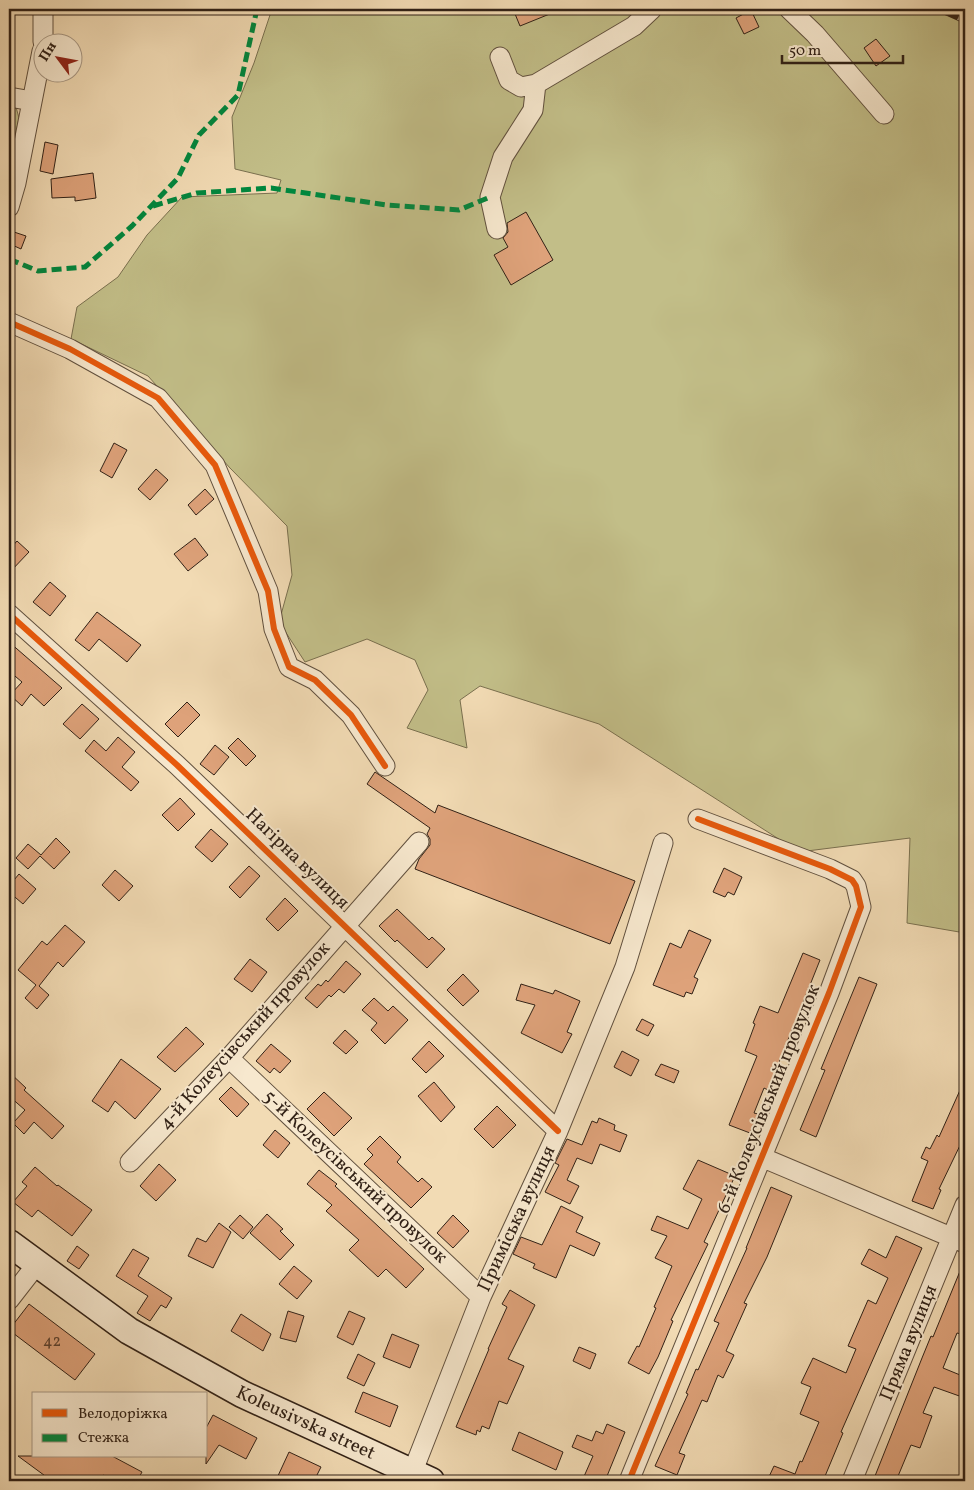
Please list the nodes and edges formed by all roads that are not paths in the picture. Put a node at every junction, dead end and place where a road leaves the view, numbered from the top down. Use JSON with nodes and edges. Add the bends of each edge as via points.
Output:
{"nodes":[{"id":1,"x":43,"y":9,"type":"edge"},
{"id":2,"x":652,"y":9,"type":"edge"},
{"id":3,"x":789,"y":9,"type":"edge"},
{"id":4,"x":43,"y":32,"type":"edge"},
{"id":5,"x":500,"y":58,"type":"dead end"},
{"id":6,"x":36,"y":82,"type":"edge"},
{"id":7,"x":536,"y":84,"type":"junction"},
{"id":8,"x":9,"y":97,"type":"edge"},
{"id":9,"x":32,"y":101,"type":"junction"},
{"id":10,"x":884,"y":114,"type":"dead end"},
{"id":11,"x":9,"y":207,"type":"edge"},
{"id":12,"x":497,"y":229,"type":"dead end"},
{"id":13,"x":9,"y":322,"type":"edge"},
{"id":14,"x":11,"y":619,"type":"edge"},
{"id":15,"x":384,"y":766,"type":"dead end"},
{"id":16,"x":698,"y":819,"type":"dead end"},
{"id":17,"x":419,"y":842,"type":"dead end"},
{"id":18,"x":663,"y":843,"type":"dead end"},
{"id":19,"x":345,"y":925,"type":"junction"},
{"id":20,"x":229,"y":1058,"type":"junction"},
{"id":21,"x":558,"y":1131,"type":"junction"},
{"id":22,"x":761,"y":1158,"type":"junction"},
{"id":23,"x":130,"y":1162,"type":"dead end"},
{"id":24,"x":965,"y":1205,"type":"edge"},
{"id":25,"x":959,"y":1241,"type":"edge"},
{"id":26,"x":9,"y":1243,"type":"edge"},
{"id":27,"x":37,"y":1264,"type":"junction"},
{"id":28,"x":481,"y":1297,"type":"junction"},
{"id":29,"x":9,"y":1300,"type":"edge"},
{"id":30,"x":417,"y":1478,"type":"edge"},
{"id":31,"x":629,"y":1481,"type":"edge"},
{"id":32,"x":852,"y":1481,"type":"edge"}],
"edges":[{"from":1,"to":4,"type":"street"},
{"from":2,"to":7,"type":"street","via":[[634,26]]},
{"from":3,"to":10,"type":"street"},
{"from":5,"to":7,"type":"street","via":[[509,80],[521,87]]},
{"from":6,"to":9,"type":"street"},
{"from":7,"to":12,"type":"street","via":[[533,110],[503,157],[490,197]]},
{"from":8,"to":9,"type":"street"},
{"from":9,"to":11,"type":"street"},
{"from":13,"to":15,"type":"street","via":[[70,349],[158,398],[216,465],[268,591],[274,629],[289,667],[315,680],[351,715]]},
{"from":14,"to":19,"type":"street","name":"Нагірна вулиця","via":[[177,765]]},
{"from":16,"to":22,"type":"street","name":"6-й Колеусівський провулок","via":[[852,880],[861,907]]},
{"from":17,"to":19,"type":"street","name":"4-й Колеусівський провулок"},
{"from":18,"to":21,"type":"street","name":"Приміська вулиця","via":[[626,967]]},
{"from":19,"to":20,"type":"street","name":"4-й Колеусівський провулок"},
{"from":19,"to":21,"type":"street","name":"Нагірна вулиця"},
{"from":20,"to":23,"type":"street","name":"4-й Колеусівський провулок"},
{"from":20,"to":28,"type":"street","name":"5-й Колеусівський провулок"},
{"from":21,"to":28,"type":"street","name":"Приміська вулиця"},
{"from":22,"to":25,"type":"street"},
{"from":22,"to":31,"type":"street","name":"6-й Колеусівський провулок"},
{"from":24,"to":25,"type":"street","name":"Пряма вулиця"},
{"from":25,"to":32,"type":"street","name":"Пряма вулиця"},
{"from":26,"to":27,"type":"street","name":"Koleusivska street"},
{"from":27,"to":29,"type":"street"},
{"from":27,"to":30,"type":"street","name":"Koleusivska street","via":[[130,1331],[242,1394]]},
{"from":28,"to":30,"type":"street","name":"Приміська вулиця"}]}
